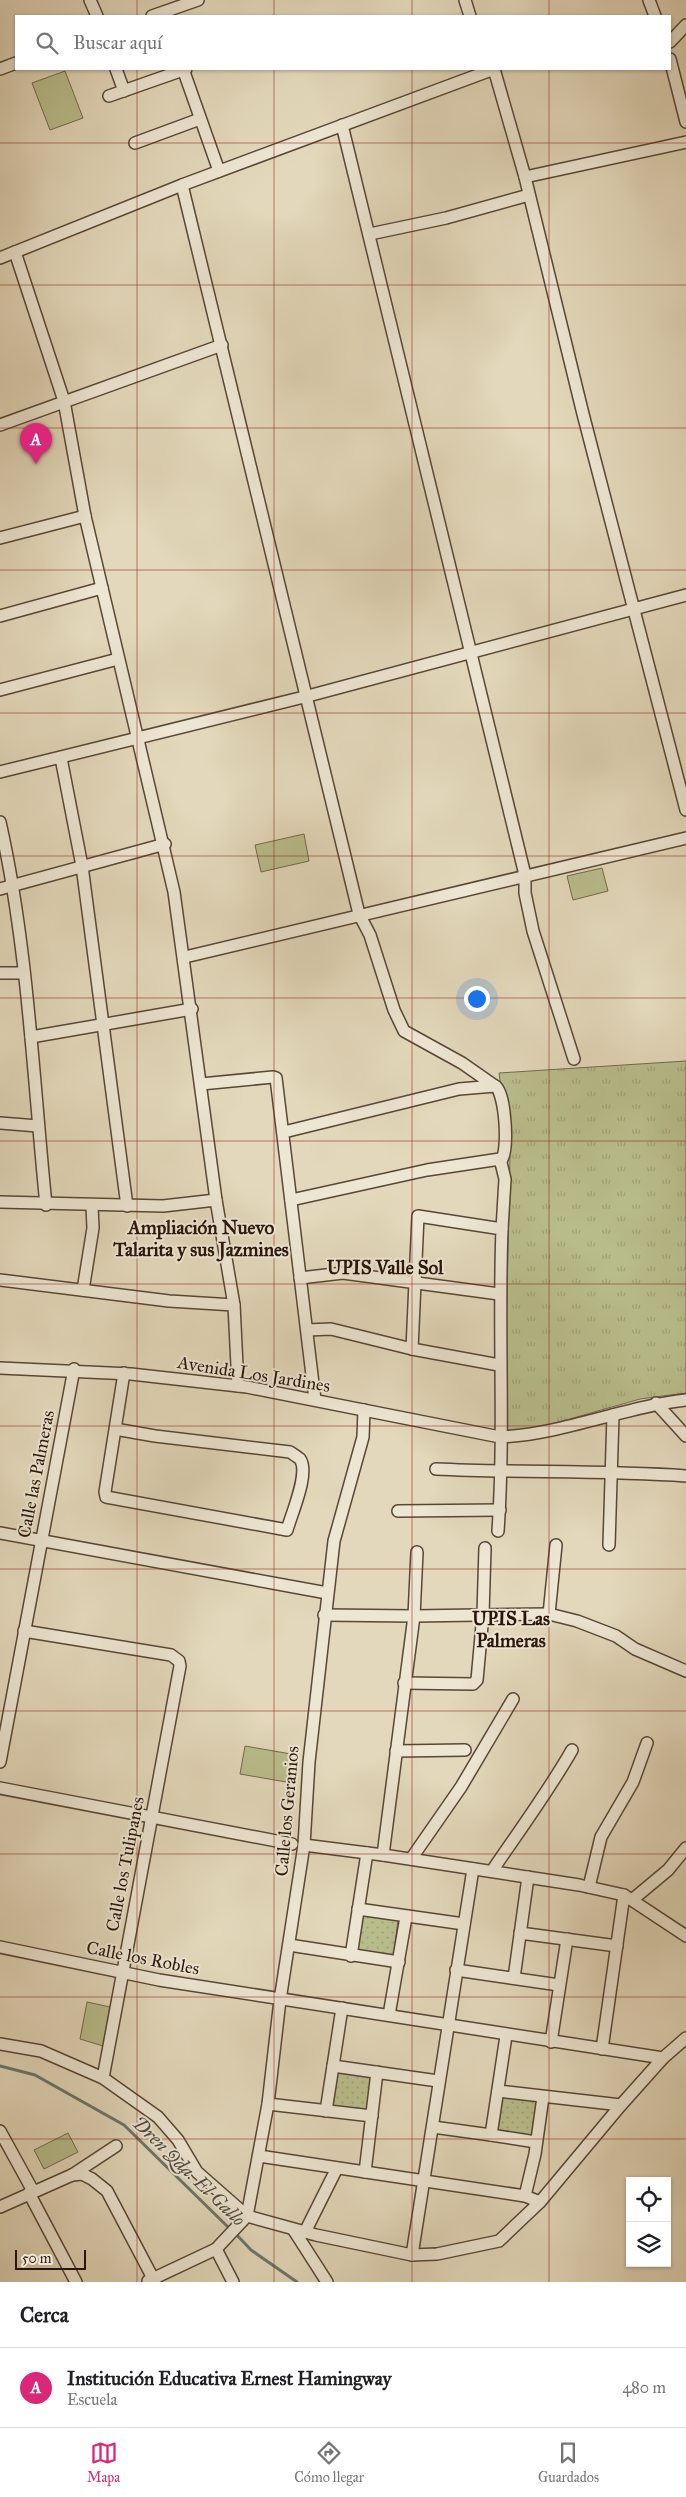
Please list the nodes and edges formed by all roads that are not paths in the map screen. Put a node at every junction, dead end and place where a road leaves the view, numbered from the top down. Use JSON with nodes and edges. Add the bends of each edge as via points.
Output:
{"nodes":[{"id":1,"x":90,"y":0,"type":"edge"},
{"id":2,"x":198,"y":0,"type":"edge"},
{"id":3,"x":465,"y":0,"type":"edge"},
{"id":4,"x":649,"y":0,"type":"edge"},
{"id":5,"x":97,"y":15,"type":"edge"},
{"id":6,"x":160,"y":15,"type":"edge"},
{"id":7,"x":470,"y":15,"type":"edge"},
{"id":8,"x":655,"y":15,"type":"edge"},
{"id":9,"x":686,"y":26,"type":"edge"},
{"id":10,"x":671,"y":41,"type":"edge"},
{"id":11,"x":15,"y":63,"type":"edge"},
{"id":12,"x":671,"y":63,"type":"edge"},
{"id":13,"x":0,"y":69,"type":"edge"},
{"id":14,"x":116,"y":70,"type":"edge"},
{"id":15,"x":181,"y":70,"type":"edge"},
{"id":16,"x":184,"y":70,"type":"edge"},
{"id":17,"x":491,"y":70,"type":"edge"},
{"id":18,"x":494,"y":70,"type":"edge"},
{"id":19,"x":124,"y":91,"type":"junction"},
{"id":20,"x":109,"y":96,"type":"dead end"},
{"id":21,"x":200,"y":119,"type":"junction"},
{"id":22,"x":686,"y":122,"type":"edge"},
{"id":23,"x":342,"y":125,"type":"junction"},
{"id":24,"x":686,"y":142,"type":"edge"},
{"id":25,"x":135,"y":143,"type":"dead end"},
{"id":26,"x":219,"y":171,"type":"junction"},
{"id":27,"x":525,"y":177,"type":"junction"},
{"id":28,"x":182,"y":185,"type":"junction"},
{"id":29,"x":529,"y":195,"type":"junction"},
{"id":30,"x":370,"y":234,"type":"junction"},
{"id":31,"x":15,"y":252,"type":"junction"},
{"id":32,"x":0,"y":258,"type":"edge"},
{"id":33,"x":222,"y":345,"type":"junction"},
{"id":34,"x":64,"y":401,"type":"junction"},
{"id":35,"x":0,"y":425,"type":"edge"},
{"id":36,"x":84,"y":516,"type":"junction"},
{"id":37,"x":0,"y":538,"type":"edge"},
{"id":38,"x":102,"y":588,"type":"junction"},
{"id":39,"x":686,"y":595,"type":"edge"},
{"id":40,"x":634,"y":607,"type":"junction"},
{"id":41,"x":0,"y":616,"type":"edge"},
{"id":42,"x":470,"y":652,"type":"junction"},
{"id":43,"x":118,"y":659,"type":"junction"},
{"id":44,"x":0,"y":690,"type":"edge"},
{"id":45,"x":308,"y":696,"type":"junction"},
{"id":46,"x":139,"y":737,"type":"junction"},
{"id":47,"x":61,"y":758,"type":"junction"},
{"id":48,"x":0,"y":772,"type":"edge"},
{"id":49,"x":686,"y":810,"type":"edge"},
{"id":50,"x":0,"y":822,"type":"edge"},
{"id":51,"x":686,"y":838,"type":"edge"},
{"id":52,"x":164,"y":844,"type":"junction"},
{"id":53,"x":82,"y":866,"type":"junction"},
{"id":54,"x":525,"y":875,"type":"junction"},
{"id":55,"x":14,"y":885,"type":"junction"},
{"id":56,"x":0,"y":889,"type":"edge"},
{"id":57,"x":359,"y":914,"type":"junction"},
{"id":58,"x":185,"y":957,"type":"junction"},
{"id":59,"x":0,"y":973,"type":"edge"},
{"id":60,"x":24,"y":973,"type":"junction"},
{"id":61,"x":192,"y":1009,"type":"junction"},
{"id":62,"x":102,"y":1024,"type":"junction"},
{"id":63,"x":31,"y":1037,"type":"junction"},
{"id":64,"x":574,"y":1059,"type":"dead end"},
{"id":65,"x":201,"y":1084,"type":"junction"},
{"id":66,"x":495,"y":1086,"type":"junction"},
{"id":67,"x":0,"y":1123,"type":"edge"},
{"id":68,"x":38,"y":1126,"type":"junction"},
{"id":69,"x":284,"y":1132,"type":"junction"},
{"id":70,"x":500,"y":1162,"type":"junction"},
{"id":71,"x":216,"y":1200,"type":"junction"},
{"id":72,"x":290,"y":1200,"type":"junction"},
{"id":73,"x":0,"y":1202,"type":"edge"},
{"id":74,"x":46,"y":1204,"type":"junction"},
{"id":75,"x":92,"y":1206,"type":"junction"},
{"id":76,"x":126,"y":1206,"type":"junction"},
{"id":77,"x":502,"y":1229,"type":"junction"},
{"id":78,"x":300,"y":1278,"type":"junction"},
{"id":79,"x":0,"y":1280,"type":"edge"},
{"id":80,"x":414,"y":1283,"type":"junction"},
{"id":81,"x":83,"y":1290,"type":"junction"},
{"id":82,"x":499,"y":1294,"type":"junction"},
{"id":83,"x":234,"y":1305,"type":"junction"},
{"id":84,"x":307,"y":1330,"type":"junction"},
{"id":85,"x":412,"y":1349,"type":"junction"},
{"id":86,"x":499,"y":1365,"type":"junction"},
{"id":87,"x":0,"y":1368,"type":"edge"},
{"id":88,"x":74,"y":1369,"type":"junction"},
{"id":89,"x":124,"y":1373,"type":"junction"},
{"id":90,"x":238,"y":1386,"type":"junction"},
{"id":91,"x":315,"y":1400,"type":"junction"},
{"id":92,"x":686,"y":1400,"type":"edge"},
{"id":93,"x":656,"y":1404,"type":"junction"},
{"id":94,"x":364,"y":1410,"type":"junction"},
{"id":95,"x":613,"y":1415,"type":"junction"},
{"id":96,"x":115,"y":1429,"type":"junction"},
{"id":97,"x":686,"y":1436,"type":"edge"},
{"id":98,"x":500,"y":1437,"type":"junction"},
{"id":99,"x":436,"y":1469,"type":"dead end"},
{"id":100,"x":501,"y":1472,"type":"junction"},
{"id":101,"x":611,"y":1472,"type":"junction"},
{"id":102,"x":686,"y":1476,"type":"edge"},
{"id":103,"x":500,"y":1510,"type":"junction"},
{"id":104,"x":398,"y":1511,"type":"dead end"},
{"id":105,"x":498,"y":1531,"type":"dead end"},
{"id":106,"x":0,"y":1532,"type":"edge"},
{"id":107,"x":41,"y":1540,"type":"junction"},
{"id":108,"x":556,"y":1545,"type":"dead end"},
{"id":109,"x":608,"y":1545,"type":"dead end"},
{"id":110,"x":485,"y":1548,"type":"dead end"},
{"id":111,"x":417,"y":1552,"type":"dead end"},
{"id":112,"x":327,"y":1593,"type":"junction"},
{"id":113,"x":483,"y":1614,"type":"junction"},
{"id":114,"x":549,"y":1614,"type":"junction"},
{"id":115,"x":324,"y":1615,"type":"junction"},
{"id":116,"x":414,"y":1616,"type":"junction"},
{"id":117,"x":24,"y":1631,"type":"junction"},
{"id":118,"x":686,"y":1671,"type":"edge"},
{"id":119,"x":404,"y":1683,"type":"junction"},
{"id":120,"x":513,"y":1699,"type":"dead end"},
{"id":121,"x":647,"y":1743,"type":"dead end"},
{"id":122,"x":465,"y":1750,"type":"dead end"},
{"id":123,"x":572,"y":1750,"type":"dead end"},
{"id":124,"x":396,"y":1751,"type":"junction"},
{"id":125,"x":0,"y":1762,"type":"edge"},
{"id":126,"x":0,"y":1788,"type":"edge"},
{"id":127,"x":152,"y":1817,"type":"junction"},
{"id":128,"x":292,"y":1844,"type":"dead end"},
{"id":129,"x":304,"y":1845,"type":"junction"},
{"id":130,"x":686,"y":1848,"type":"edge"},
{"id":131,"x":367,"y":1852,"type":"junction"},
{"id":132,"x":383,"y":1854,"type":"junction"},
{"id":133,"x":412,"y":1859,"type":"junction"},
{"id":134,"x":473,"y":1868,"type":"junction"},
{"id":135,"x":492,"y":1872,"type":"junction"},
{"id":136,"x":528,"y":1877,"type":"junction"},
{"id":137,"x":589,"y":1887,"type":"junction"},
{"id":138,"x":628,"y":1898,"type":"junction"},
{"id":139,"x":358,"y":1910,"type":"junction"},
{"id":140,"x":406,"y":1916,"type":"junction"},
{"id":141,"x":464,"y":1924,"type":"junction"},
{"id":142,"x":520,"y":1933,"type":"junction"},
{"id":143,"x":686,"y":1936,"type":"edge"},
{"id":144,"x":567,"y":1939,"type":"junction"},
{"id":145,"x":289,"y":1945,"type":"junction"},
{"id":146,"x":618,"y":1946,"type":"junction"},
{"id":147,"x":0,"y":1947,"type":"edge"},
{"id":148,"x":350,"y":1956,"type":"junction"},
{"id":149,"x":398,"y":1962,"type":"junction"},
{"id":150,"x":456,"y":1970,"type":"junction"},
{"id":151,"x":123,"y":1974,"type":"junction"},
{"id":152,"x":514,"y":1978,"type":"junction"},
{"id":153,"x":559,"y":1985,"type":"junction"},
{"id":154,"x":280,"y":2000,"type":"junction"},
{"id":155,"x":342,"y":2008,"type":"junction"},
{"id":156,"x":389,"y":2015,"type":"junction"},
{"id":157,"x":447,"y":2026,"type":"junction"},
{"id":158,"x":506,"y":2036,"type":"junction"},
{"id":159,"x":686,"y":2038,"type":"edge"},
{"id":160,"x":551,"y":2042,"type":"junction"},
{"id":161,"x":0,"y":2044,"type":"edge"},
{"id":162,"x":602,"y":2049,"type":"junction"},
{"id":163,"x":664,"y":2058,"type":"junction"},
{"id":164,"x":332,"y":2066,"type":"junction"},
{"id":165,"x":377,"y":2072,"type":"junction"},
{"id":166,"x":103,"y":2078,"type":"junction"},
{"id":167,"x":438,"y":2080,"type":"junction"},
{"id":168,"x":498,"y":2091,"type":"junction"},
{"id":169,"x":543,"y":2097,"type":"junction"},
{"id":170,"x":268,"y":2104,"type":"junction"},
{"id":171,"x":621,"y":2105,"type":"junction"},
{"id":172,"x":326,"y":2111,"type":"junction"},
{"id":173,"x":372,"y":2116,"type":"junction"},
{"id":174,"x":433,"y":2127,"type":"junction"},
{"id":175,"x":0,"y":2132,"type":"edge"},
{"id":176,"x":491,"y":2136,"type":"junction"},
{"id":177,"x":536,"y":2142,"type":"junction"},
{"id":178,"x":116,"y":2146,"type":"dead end"},
{"id":179,"x":259,"y":2156,"type":"junction"},
{"id":180,"x":337,"y":2168,"type":"junction"},
{"id":181,"x":365,"y":2172,"type":"junction"},
{"id":182,"x":72,"y":2175,"type":"junction"},
{"id":183,"x":424,"y":2182,"type":"junction"},
{"id":184,"x":31,"y":2192,"type":"junction"},
{"id":185,"x":525,"y":2196,"type":"junction"},
{"id":186,"x":540,"y":2202,"type":"junction"},
{"id":187,"x":0,"y":2207,"type":"edge"},
{"id":188,"x":247,"y":2216,"type":"junction"},
{"id":189,"x":293,"y":2229,"type":"junction"},
{"id":190,"x":306,"y":2232,"type":"junction"},
{"id":191,"x":216,"y":2249,"type":"junction"},
{"id":192,"x":412,"y":2255,"type":"junction"},
{"id":193,"x":151,"y":2281,"type":"edge"},
{"id":194,"x":76,"y":2282,"type":"edge"},
{"id":195,"x":233,"y":2282,"type":"edge"},
{"id":196,"x":327,"y":2282,"type":"edge"}],
"edges":[{"from":1,"to":5,"type":"street"},
{"from":2,"to":6,"type":"street"},
{"from":3,"to":7,"type":"street"},
{"from":4,"to":8,"type":"street"},
{"from":9,"to":10,"type":"street"},
{"from":11,"to":13,"type":"street"},
{"from":12,"to":22,"type":"street"},
{"from":14,"to":19,"type":"street"},
{"from":15,"to":19,"type":"street"},
{"from":16,"to":21,"type":"street"},
{"from":17,"to":23,"type":"street"},
{"from":18,"to":27,"type":"street"},
{"from":19,"to":20,"type":"street"},
{"from":21,"to":25,"type":"street"},
{"from":21,"to":26,"type":"street"},
{"from":23,"to":26,"type":"street"},
{"from":23,"to":30,"type":"street"},
{"from":24,"to":27,"type":"street"},
{"from":26,"to":28,"type":"street"},
{"from":27,"to":29,"type":"street"},
{"from":28,"to":31,"type":"street"},
{"from":28,"to":33,"type":"street"},
{"from":29,"to":30,"type":"street","via":[[446,218]]},
{"from":29,"to":40,"type":"street"},
{"from":30,"to":42,"type":"street"},
{"from":31,"to":32,"type":"street"},
{"from":31,"to":34,"type":"street"},
{"from":33,"to":34,"type":"street"},
{"from":33,"to":45,"type":"street"},
{"from":34,"to":35,"type":"street"},
{"from":34,"to":36,"type":"street"},
{"from":36,"to":37,"type":"street"},
{"from":36,"to":38,"type":"street"},
{"from":38,"to":41,"type":"street"},
{"from":38,"to":43,"type":"street"},
{"from":39,"to":40,"type":"street"},
{"from":40,"to":42,"type":"street"},
{"from":40,"to":49,"type":"street"},
{"from":42,"to":45,"type":"street"},
{"from":42,"to":54,"type":"street"},
{"from":43,"to":44,"type":"street"},
{"from":43,"to":46,"type":"street"},
{"from":45,"to":46,"type":"street"},
{"from":45,"to":57,"type":"street"},
{"from":46,"to":47,"type":"street"},
{"from":46,"to":52,"type":"street"},
{"from":47,"to":48,"type":"street"},
{"from":47,"to":53,"type":"street"},
{"from":50,"to":55,"type":"street"},
{"from":51,"to":54,"type":"street"},
{"from":52,"to":53,"type":"street"},
{"from":52,"to":58,"type":"street"},
{"from":53,"to":55,"type":"street"},
{"from":53,"to":62,"type":"street"},
{"from":54,"to":57,"type":"street"},
{"from":54,"to":64,"type":"street","via":[[524,893],[533,931]]},
{"from":55,"to":56,"type":"street"},
{"from":55,"to":60,"type":"street"},
{"from":57,"to":58,"type":"street"},
{"from":57,"to":66,"type":"street","via":[[370,935],[404,1031],[462,1063]]},
{"from":58,"to":61,"type":"street"},
{"from":59,"to":60,"type":"street"},
{"from":60,"to":63,"type":"street"},
{"from":61,"to":62,"type":"street"},
{"from":61,"to":65,"type":"street"},
{"from":62,"to":63,"type":"street"},
{"from":62,"to":76,"type":"street"},
{"from":63,"to":68,"type":"street"},
{"from":65,"to":69,"type":"street","via":[[273,1076],[276,1078]]},
{"from":65,"to":71,"type":"street"},
{"from":66,"to":69,"type":"street","via":[[459,1089]]},
{"from":66,"to":70,"type":"street","via":[[502,1093],[507,1141],[506,1155]]},
{"from":67,"to":68,"type":"street"},
{"from":68,"to":74,"type":"street"},
{"from":69,"to":72,"type":"street"},
{"from":70,"to":72,"type":"street","via":[[500,1159],[427,1170]]},
{"from":70,"to":77,"type":"street","via":[[505,1180]]},
{"from":71,"to":76,"type":"street"},
{"from":71,"to":83,"type":"street"},
{"from":72,"to":78,"type":"street"},
{"from":73,"to":74,"type":"street"},
{"from":74,"to":75,"type":"street"},
{"from":75,"to":76,"type":"street"},
{"from":75,"to":81,"type":"street","via":[[93,1228]]},
{"from":77,"to":80,"type":"street","via":[[418,1216]]},
{"from":77,"to":82,"type":"street"},
{"from":78,"to":80,"type":"street","via":[[342,1273]]},
{"from":78,"to":84,"type":"street"},
{"from":79,"to":81,"type":"street"},
{"from":80,"to":82,"type":"street"},
{"from":80,"to":85,"type":"street"},
{"from":81,"to":83,"type":"street"},
{"from":82,"to":86,"type":"street"},
{"from":83,"to":90,"type":"street"},
{"from":84,"to":85,"type":"street","via":[[331,1329]]},
{"from":84,"to":91,"type":"street"},
{"from":85,"to":86,"type":"street"},
{"from":86,"to":98,"type":"street"},
{"from":87,"to":88,"type":"street","name":"Avenida Los Jardines"},
{"from":88,"to":89,"type":"street","name":"Avenida Los Jardines"},
{"from":88,"to":107,"type":"street","name":"Calle las Palmeras"},
{"from":89,"to":90,"type":"street","name":"Avenida Los Jardines"},
{"from":89,"to":96,"type":"street"},
{"from":90,"to":91,"type":"street","name":"Avenida Los Jardines"},
{"from":91,"to":94,"type":"street","name":"Avenida Los Jardines"},
{"from":92,"to":93,"type":"street","name":"Avenida Los Jardines"},
{"from":93,"to":95,"type":"street","name":"Avenida Los Jardines"},
{"from":93,"to":97,"type":"street"},
{"from":94,"to":98,"type":"street","name":"Avenida Los Jardines"},
{"from":94,"to":112,"type":"street","name":"Calle los Geranios","via":[[363,1437],[334,1541]]},
{"from":95,"to":98,"type":"street","name":"Avenida Los Jardines","via":[[540,1434]]},
{"from":95,"to":101,"type":"street"},
{"from":96,"to":96,"type":"street","via":[[106,1497],[286,1530],[301,1486],[303,1468],[300,1459],[290,1452]]},
{"from":98,"to":100,"type":"street"},
{"from":99,"to":100,"type":"street"},
{"from":100,"to":101,"type":"street"},
{"from":100,"to":103,"type":"street"},
{"from":101,"to":102,"type":"street"},
{"from":101,"to":109,"type":"street"},
{"from":103,"to":104,"type":"street"},
{"from":103,"to":105,"type":"street"},
{"from":106,"to":107,"type":"street"},
{"from":107,"to":112,"type":"street"},
{"from":107,"to":117,"type":"street","name":"Calle las Palmeras"},
{"from":108,"to":114,"type":"street"},
{"from":110,"to":113,"type":"street"},
{"from":111,"to":116,"type":"street"},
{"from":112,"to":115,"type":"street","name":"Calle los Geranios"},
{"from":113,"to":114,"type":"street"},
{"from":113,"to":116,"type":"street"},
{"from":113,"to":119,"type":"street","via":[[477,1680],[473,1684]]},
{"from":114,"to":118,"type":"street","via":[[616,1636],[635,1649]]},
{"from":115,"to":116,"type":"street"},
{"from":115,"to":129,"type":"street","name":"Calle los Geranios"},
{"from":116,"to":119,"type":"street"},
{"from":117,"to":125,"type":"street","name":"Calle las Palmeras"},
{"from":117,"to":127,"type":"street","name":"Calle los Tulipanes","via":[[179,1661],[180,1673]]},
{"from":119,"to":124,"type":"street"},
{"from":120,"to":133,"type":"street","via":[[461,1787]]},
{"from":121,"to":137,"type":"street","via":[[633,1782],[601,1837]]},
{"from":122,"to":124,"type":"street"},
{"from":123,"to":135,"type":"street","via":[[549,1791]]},
{"from":124,"to":132,"type":"street"},
{"from":126,"to":127,"type":"street"},
{"from":127,"to":128,"type":"street"},
{"from":127,"to":151,"type":"street","name":"Calle los Tulipanes"},
{"from":129,"to":131,"type":"street"},
{"from":129,"to":145,"type":"street","name":"Calle los Geranios"},
{"from":130,"to":138,"type":"street","via":[[668,1870]]},
{"from":131,"to":132,"type":"street"},
{"from":131,"to":139,"type":"street"},
{"from":132,"to":133,"type":"street"},
{"from":133,"to":134,"type":"street"},
{"from":134,"to":135,"type":"street"},
{"from":134,"to":141,"type":"street"},
{"from":135,"to":136,"type":"street"},
{"from":136,"to":137,"type":"street"},
{"from":136,"to":142,"type":"street"},
{"from":137,"to":138,"type":"street"},
{"from":138,"to":143,"type":"street"},
{"from":138,"to":146,"type":"street"},
{"from":139,"to":140,"type":"street"},
{"from":139,"to":148,"type":"street"},
{"from":140,"to":141,"type":"street"},
{"from":140,"to":149,"type":"street"},
{"from":141,"to":150,"type":"street"},
{"from":142,"to":144,"type":"street"},
{"from":142,"to":152,"type":"street"},
{"from":144,"to":146,"type":"street"},
{"from":144,"to":153,"type":"street"},
{"from":145,"to":148,"type":"street"},
{"from":145,"to":154,"type":"street","name":"Calle los Geranios"},
{"from":146,"to":162,"type":"street"},
{"from":147,"to":151,"type":"street","name":"Calle los Robles"},
{"from":148,"to":149,"type":"street"},
{"from":149,"to":156,"type":"street"},
{"from":150,"to":152,"type":"street"},
{"from":150,"to":157,"type":"street"},
{"from":151,"to":154,"type":"street","name":"Calle los Robles"},
{"from":151,"to":166,"type":"street","name":"Calle los Tulipanes"},
{"from":152,"to":153,"type":"street"},
{"from":153,"to":160,"type":"street"},
{"from":154,"to":155,"type":"street","name":"Calle los Robles"},
{"from":154,"to":170,"type":"street","name":"Calle los Geranios"},
{"from":155,"to":156,"type":"street","name":"Calle los Robles"},
{"from":155,"to":164,"type":"street"},
{"from":156,"to":157,"type":"street","name":"Calle los Robles"},
{"from":157,"to":158,"type":"street","name":"Calle los Robles"},
{"from":157,"to":167,"type":"street"},
{"from":158,"to":160,"type":"street","name":"Calle los Robles"},
{"from":158,"to":168,"type":"street"},
{"from":159,"to":163,"type":"street"},
{"from":160,"to":162,"type":"street","name":"Calle los Robles"},
{"from":161,"to":166,"type":"street","via":[[42,2051]]},
{"from":162,"to":163,"type":"street","name":"Calle los Robles"},
{"from":163,"to":171,"type":"street"},
{"from":164,"to":165,"type":"street"},
{"from":164,"to":172,"type":"street"},
{"from":165,"to":167,"type":"street"},
{"from":165,"to":173,"type":"street"},
{"from":166,"to":188,"type":"street","via":[[158,2117],[178,2140],[197,2172]]},
{"from":167,"to":174,"type":"street"},
{"from":168,"to":169,"type":"street"},
{"from":168,"to":176,"type":"street"},
{"from":169,"to":171,"type":"street"},
{"from":169,"to":177,"type":"street"},
{"from":170,"to":172,"type":"street"},
{"from":170,"to":179,"type":"street","name":"Calle los Geranios"},
{"from":171,"to":186,"type":"street"},
{"from":172,"to":173,"type":"street"},
{"from":173,"to":181,"type":"street"},
{"from":174,"to":176,"type":"street"},
{"from":174,"to":183,"type":"street"},
{"from":175,"to":184,"type":"street"},
{"from":176,"to":177,"type":"street"},
{"from":177,"to":185,"type":"street"},
{"from":178,"to":182,"type":"street"},
{"from":179,"to":180,"type":"street"},
{"from":179,"to":188,"type":"street","name":"Calle los Geranios"},
{"from":180,"to":181,"type":"street"},
{"from":180,"to":190,"type":"street"},
{"from":181,"to":183,"type":"street"},
{"from":182,"to":184,"type":"street"},
{"from":182,"to":193,"type":"street","via":[[82,2174],[107,2191]]},
{"from":183,"to":185,"type":"street"},
{"from":183,"to":192,"type":"street"},
{"from":184,"to":187,"type":"street"},
{"from":184,"to":194,"type":"street"},
{"from":185,"to":186,"type":"street"},
{"from":186,"to":192,"type":"street","via":[[499,2241],[436,2254]]},
{"from":188,"to":189,"type":"street"},
{"from":188,"to":191,"type":"street"},
{"from":189,"to":190,"type":"street"},
{"from":189,"to":196,"type":"street"},
{"from":190,"to":192,"type":"street"},
{"from":191,"to":193,"type":"street"},
{"from":191,"to":195,"type":"street"}]}
